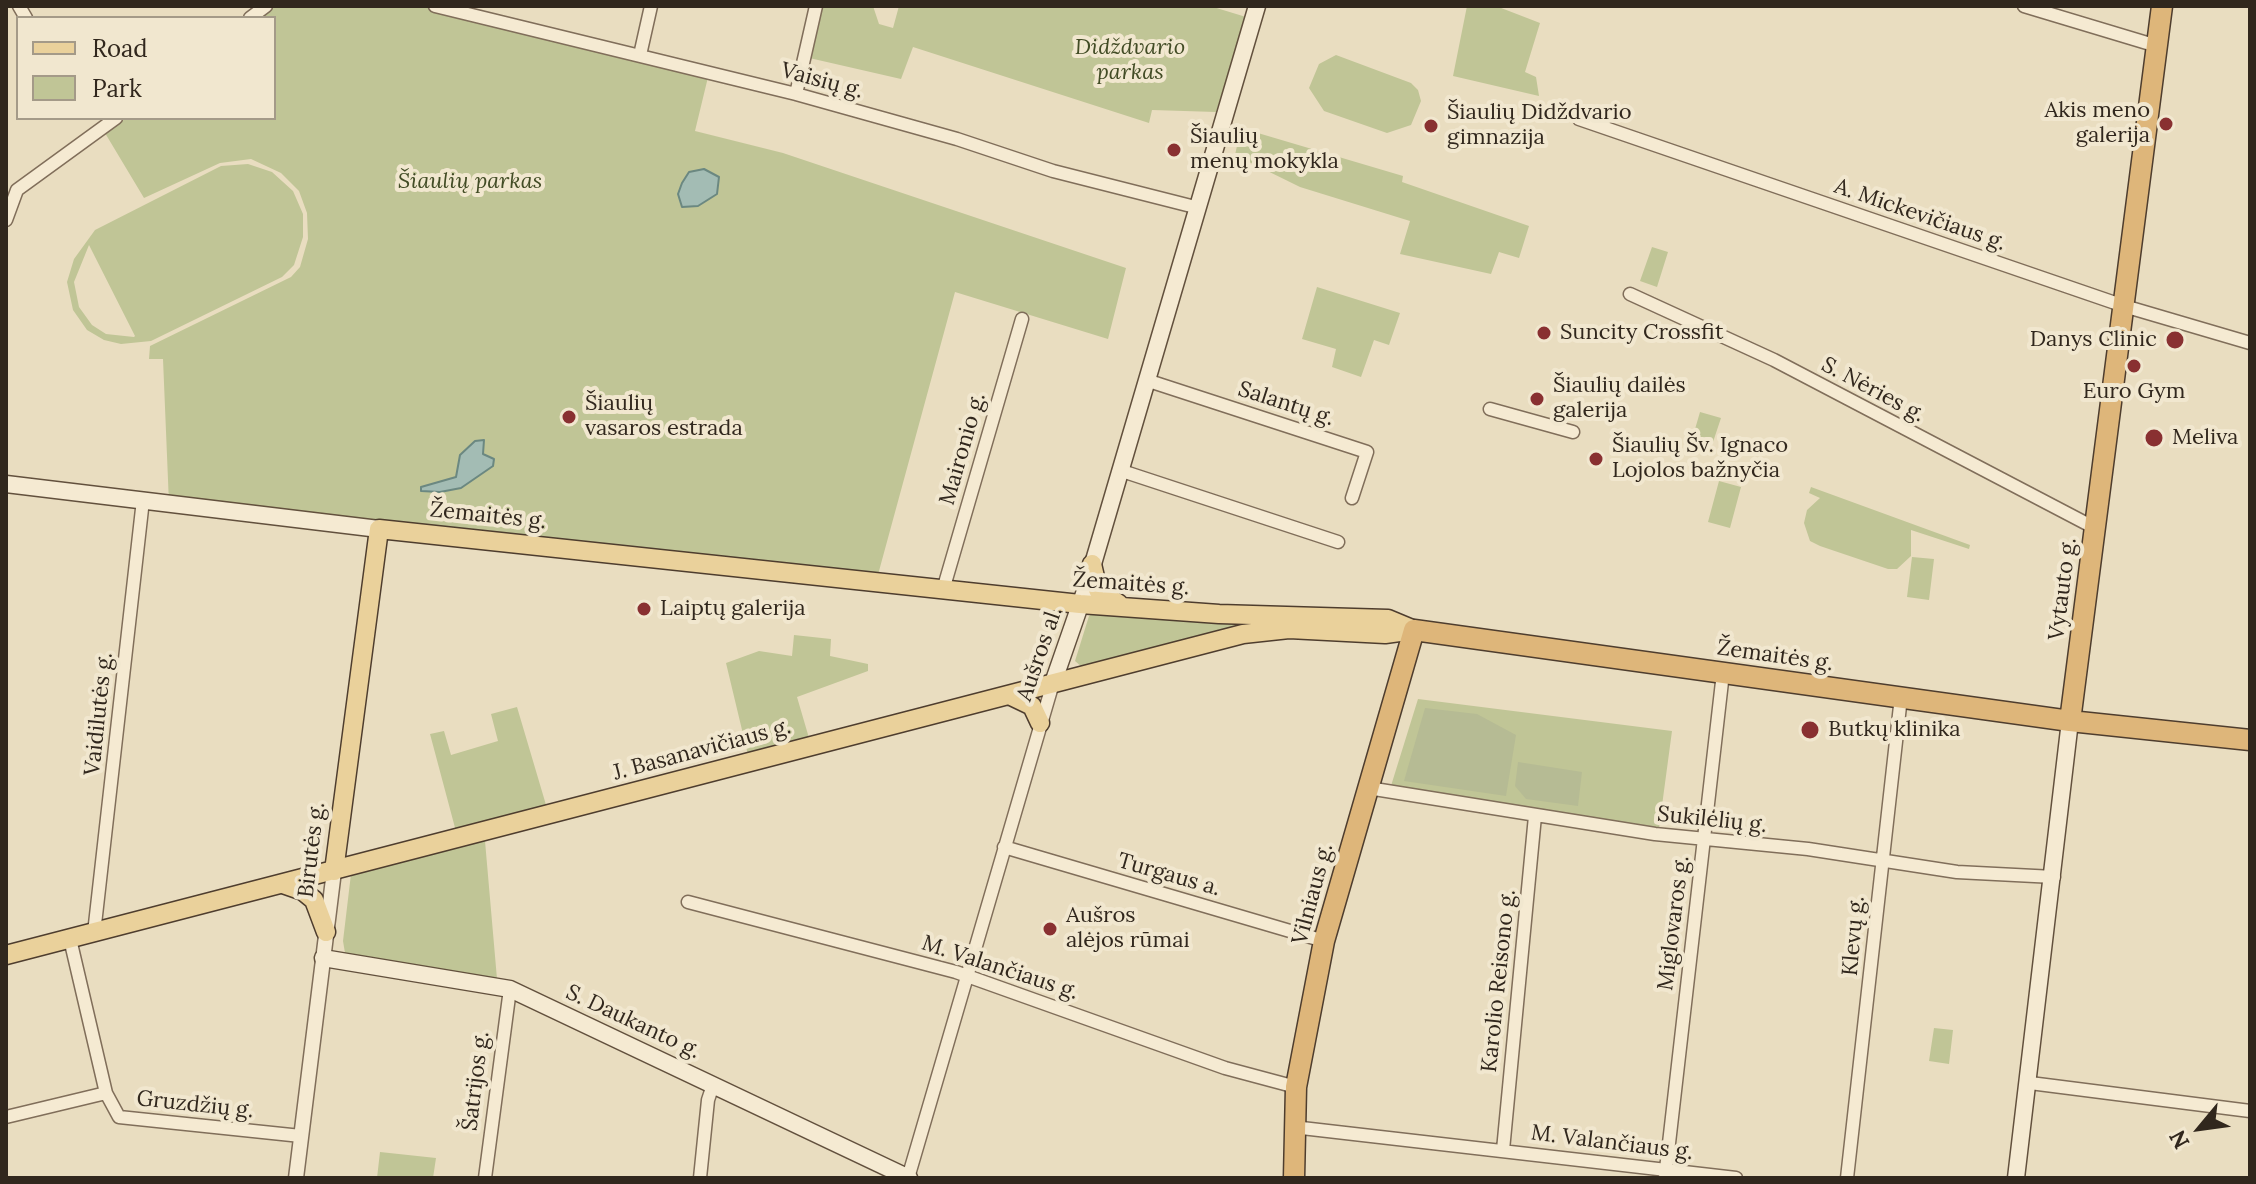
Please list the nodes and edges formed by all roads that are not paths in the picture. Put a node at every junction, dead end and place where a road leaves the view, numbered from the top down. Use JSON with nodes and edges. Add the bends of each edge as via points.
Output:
{"nodes":[{"id":1,"x":435,"y":6,"type":"edge"},
{"id":2,"x":651,"y":6,"type":"edge"},
{"id":3,"x":816,"y":6,"type":"edge"},
{"id":4,"x":1257,"y":6,"type":"edge"},
{"id":5,"x":2024,"y":6,"type":"edge"},
{"id":6,"x":2162,"y":6,"type":"edge"},
{"id":7,"x":2157,"y":46,"type":"junction"},
{"id":8,"x":640,"y":55,"type":"junction"},
{"id":9,"x":796,"y":94,"type":"junction"},
{"id":10,"x":1579,"y":119,"type":"dead end"},
{"id":11,"x":99,"y":123,"type":"edge"},
{"id":12,"x":10,"y":192,"type":"edge"},
{"id":13,"x":1195,"y":207,"type":"junction"},
{"id":14,"x":6,"y":220,"type":"edge"},
{"id":15,"x":1630,"y":294,"type":"dead end"},
{"id":16,"x":2124,"y":306,"type":"junction"},
{"id":17,"x":1022,"y":319,"type":"dead end"},
{"id":18,"x":2250,"y":343,"type":"edge"},
{"id":19,"x":1146,"y":380,"type":"junction"},
{"id":20,"x":1490,"y":409,"type":"dead end"},
{"id":21,"x":1573,"y":432,"type":"dead end"},
{"id":22,"x":1119,"y":470,"type":"junction"},
{"id":23,"x":6,"y":484,"type":"edge"},
{"id":24,"x":1352,"y":498,"type":"dead end"},
{"id":25,"x":143,"y":500,"type":"junction"},
{"id":26,"x":2095,"y":528,"type":"junction"},
{"id":27,"x":379,"y":529,"type":"junction"},
{"id":28,"x":1338,"y":542,"type":"dead end"},
{"id":29,"x":1092,"y":564,"type":"junction"},
{"id":30,"x":943,"y":590,"type":"junction"},
{"id":31,"x":1080,"y":604,"type":"junction"},
{"id":32,"x":1130,"y":608,"type":"junction"},
{"id":33,"x":1414,"y":630,"type":"junction"},
{"id":34,"x":1723,"y":673,"type":"junction"},
{"id":35,"x":1053,"y":683,"type":"junction"},
{"id":36,"x":1009,"y":695,"type":"junction"},
{"id":37,"x":1901,"y":697,"type":"junction"},
{"id":38,"x":2070,"y":721,"type":"junction"},
{"id":39,"x":1040,"y":723,"type":"junction"},
{"id":40,"x":2250,"y":740,"type":"edge"},
{"id":41,"x":1368,"y":788,"type":"junction"},
{"id":42,"x":1535,"y":816,"type":"junction"},
{"id":43,"x":1704,"y":840,"type":"junction"},
{"id":44,"x":1004,"y":847,"type":"junction"},
{"id":45,"x":1881,"y":860,"type":"junction"},
{"id":46,"x":334,"y":871,"type":"junction"},
{"id":47,"x":2054,"y":877,"type":"junction"},
{"id":48,"x":283,"y":884,"type":"junction"},
{"id":49,"x":688,"y":902,"type":"dead end"},
{"id":50,"x":326,"y":932,"type":"junction"},
{"id":51,"x":94,"y":933,"type":"junction"},
{"id":52,"x":70,"y":939,"type":"junction"},
{"id":53,"x":1324,"y":941,"type":"junction"},
{"id":54,"x":6,"y":955,"type":"edge"},
{"id":55,"x":323,"y":958,"type":"junction"},
{"id":56,"x":966,"y":975,"type":"junction"},
{"id":57,"x":510,"y":989,"type":"junction"},
{"id":58,"x":2030,"y":1083,"type":"junction"},
{"id":59,"x":713,"y":1085,"type":"junction"},
{"id":60,"x":1296,"y":1087,"type":"junction"},
{"id":61,"x":106,"y":1093,"type":"junction"},
{"id":62,"x":2250,"y":1111,"type":"edge"},
{"id":63,"x":6,"y":1117,"type":"edge"},
{"id":64,"x":1293,"y":1127,"type":"junction"},
{"id":65,"x":301,"y":1136,"type":"junction"},
{"id":66,"x":1503,"y":1150,"type":"junction"},
{"id":67,"x":1665,"y":1173,"type":"edge"},
{"id":68,"x":296,"y":1178,"type":"edge"},
{"id":69,"x":485,"y":1178,"type":"edge"},
{"id":70,"x":700,"y":1178,"type":"edge"},
{"id":71,"x":908,"y":1178,"type":"edge"},
{"id":72,"x":1294,"y":1178,"type":"edge"},
{"id":73,"x":1736,"y":1178,"type":"edge"},
{"id":74,"x":1847,"y":1178,"type":"edge"},
{"id":75,"x":2016,"y":1178,"type":"edge"}],
"edges":[{"from":1,"to":8,"type":"street","name":"Vaisių g."},
{"from":2,"to":8,"type":"street"},
{"from":3,"to":9,"type":"street"},
{"from":4,"to":13,"type":"main road","name":"Aušros al."},
{"from":5,"to":7,"type":"street"},
{"from":6,"to":7,"type":"highway","name":"Vytauto g."},
{"from":7,"to":16,"type":"highway","name":"Vytauto g."},
{"from":8,"to":9,"type":"street","name":"Vaisių g."},
{"from":9,"to":13,"type":"street","name":"Vaisių g.","via":[[1053,171]]},
{"from":10,"to":16,"type":"street","name":"A. Mickevičiaus g."},
{"from":11,"to":12,"type":"street"},
{"from":12,"to":14,"type":"street"},
{"from":13,"to":19,"type":"main road","name":"Aušros al."},
{"from":15,"to":26,"type":"street","name":"S. Nėries g.","via":[[1774,360]]},
{"from":16,"to":18,"type":"street","name":"A. Mickevičiaus g."},
{"from":16,"to":26,"type":"highway","name":"Vytauto g."},
{"from":17,"to":30,"type":"street","name":"Maironio g."},
{"from":19,"to":22,"type":"main road","name":"Aušros al."},
{"from":19,"to":24,"type":"street","name":"Salantų g.","via":[[1367,452]]},
{"from":20,"to":21,"type":"street"},
{"from":22,"to":28,"type":"street"},
{"from":22,"to":29,"type":"main road","name":"Aušros al."},
{"from":23,"to":25,"type":"main road","name":"Žemaitės g."},
{"from":25,"to":27,"type":"main road","name":"Žemaitės g."},
{"from":25,"to":51,"type":"street","name":"Vaidilutės g."},
{"from":26,"to":38,"type":"highway","name":"Vytauto g."},
{"from":27,"to":30,"type":"main road","name":"Žemaitės g."},
{"from":27,"to":46,"type":"main road","name":"Birutės g."},
{"from":29,"to":31,"type":"main road","name":"Aušros al."},
{"from":29,"to":32,"type":"main road","via":[[1098,590]]},
{"from":30,"to":31,"type":"main road","name":"Žemaitės g."},
{"from":31,"to":32,"type":"main road","name":"Žemaitės g."},
{"from":31,"to":35,"type":"main road","name":"Aušros al."},
{"from":32,"to":33,"type":"main road","name":"Žemaitės g.","via":[[1375,618]]},
{"from":33,"to":34,"type":"highway","name":"Žemaitės g."},
{"from":33,"to":35,"type":"main road","name":"J. Basanavičiaus g.","via":[[1243,634]]},
{"from":33,"to":41,"type":"highway","name":"Vilniaus g."},
{"from":34,"to":37,"type":"highway","name":"Žemaitės g."},
{"from":34,"to":43,"type":"street","name":"Miglovaros g."},
{"from":35,"to":36,"type":"main road","name":"J. Basanavičiaus g."},
{"from":35,"to":39,"type":"street","name":"Aušros al."},
{"from":36,"to":39,"type":"main road","via":[[1032,706]]},
{"from":36,"to":46,"type":"main road","name":"J. Basanavičiaus g."},
{"from":37,"to":38,"type":"highway","name":"Žemaitės g."},
{"from":37,"to":45,"type":"street","name":"Klevų g."},
{"from":38,"to":40,"type":"highway","name":"Žemaitės g."},
{"from":38,"to":47,"type":"main road","name":"Vytauto g."},
{"from":39,"to":44,"type":"street","name":"Aušros al."},
{"from":41,"to":42,"type":"street","name":"Sukilėlių g."},
{"from":41,"to":53,"type":"highway","name":"Vilniaus g."},
{"from":42,"to":43,"type":"street","name":"Sukilėlių g."},
{"from":42,"to":66,"type":"street","name":"Karolio Reisono g."},
{"from":43,"to":45,"type":"street","name":"Sukilėlių g."},
{"from":43,"to":67,"type":"street","name":"Miglovaros g."},
{"from":44,"to":53,"type":"street","name":"Turgaus a."},
{"from":44,"to":56,"type":"street","name":"Aušros al."},
{"from":45,"to":47,"type":"street","name":"Sukilėlių g.","via":[[1957,872]]},
{"from":45,"to":74,"type":"street","name":"Klevų g."},
{"from":46,"to":48,"type":"main road","name":"J. Basanavičiaus g."},
{"from":46,"to":50,"type":"street","name":"Birutės g."},
{"from":47,"to":58,"type":"main road","name":"Vytauto g."},
{"from":48,"to":50,"type":"main road","via":[[314,900]]},
{"from":48,"to":51,"type":"main road","name":"J. Basanavičiaus g."},
{"from":49,"to":56,"type":"street","name":"M. Valančiaus g."},
{"from":50,"to":55,"type":"street","name":"Birutės g."},
{"from":51,"to":52,"type":"main road","name":"J. Basanavičiaus g."},
{"from":52,"to":54,"type":"main road","name":"J. Basanavičiaus g."},
{"from":52,"to":61,"type":"street"},
{"from":53,"to":60,"type":"highway","name":"Vilniaus g."},
{"from":55,"to":57,"type":"main road","name":"S. Daukanto g."},
{"from":55,"to":65,"type":"street","name":"Birutės g."},
{"from":56,"to":60,"type":"street","name":"M. Valančiaus g.","via":[[1225,1068]]},
{"from":56,"to":71,"type":"street","name":"Aušros al."},
{"from":57,"to":59,"type":"main road","name":"S. Daukanto g."},
{"from":57,"to":69,"type":"street","name":"Šatrijos g."},
{"from":58,"to":62,"type":"street"},
{"from":58,"to":75,"type":"main road","name":"Vytauto g."},
{"from":59,"to":70,"type":"street"},
{"from":59,"to":71,"type":"main road","name":"S. Daukanto g."},
{"from":60,"to":64,"type":"highway","name":"Vilniaus g."},
{"from":61,"to":63,"type":"street","name":"Gruzdžių g."},
{"from":61,"to":65,"type":"street","name":"Gruzdžių g.","via":[[119,1117]]},
{"from":64,"to":66,"type":"street","name":"M. Valančiaus g."},
{"from":64,"to":72,"type":"highway","name":"Vilniaus g."},
{"from":65,"to":68,"type":"street","name":"Birutės g."},
{"from":66,"to":67,"type":"street","name":"M. Valančiaus g."},
{"from":67,"to":73,"type":"street","name":"M. Valančiaus g."}]}
